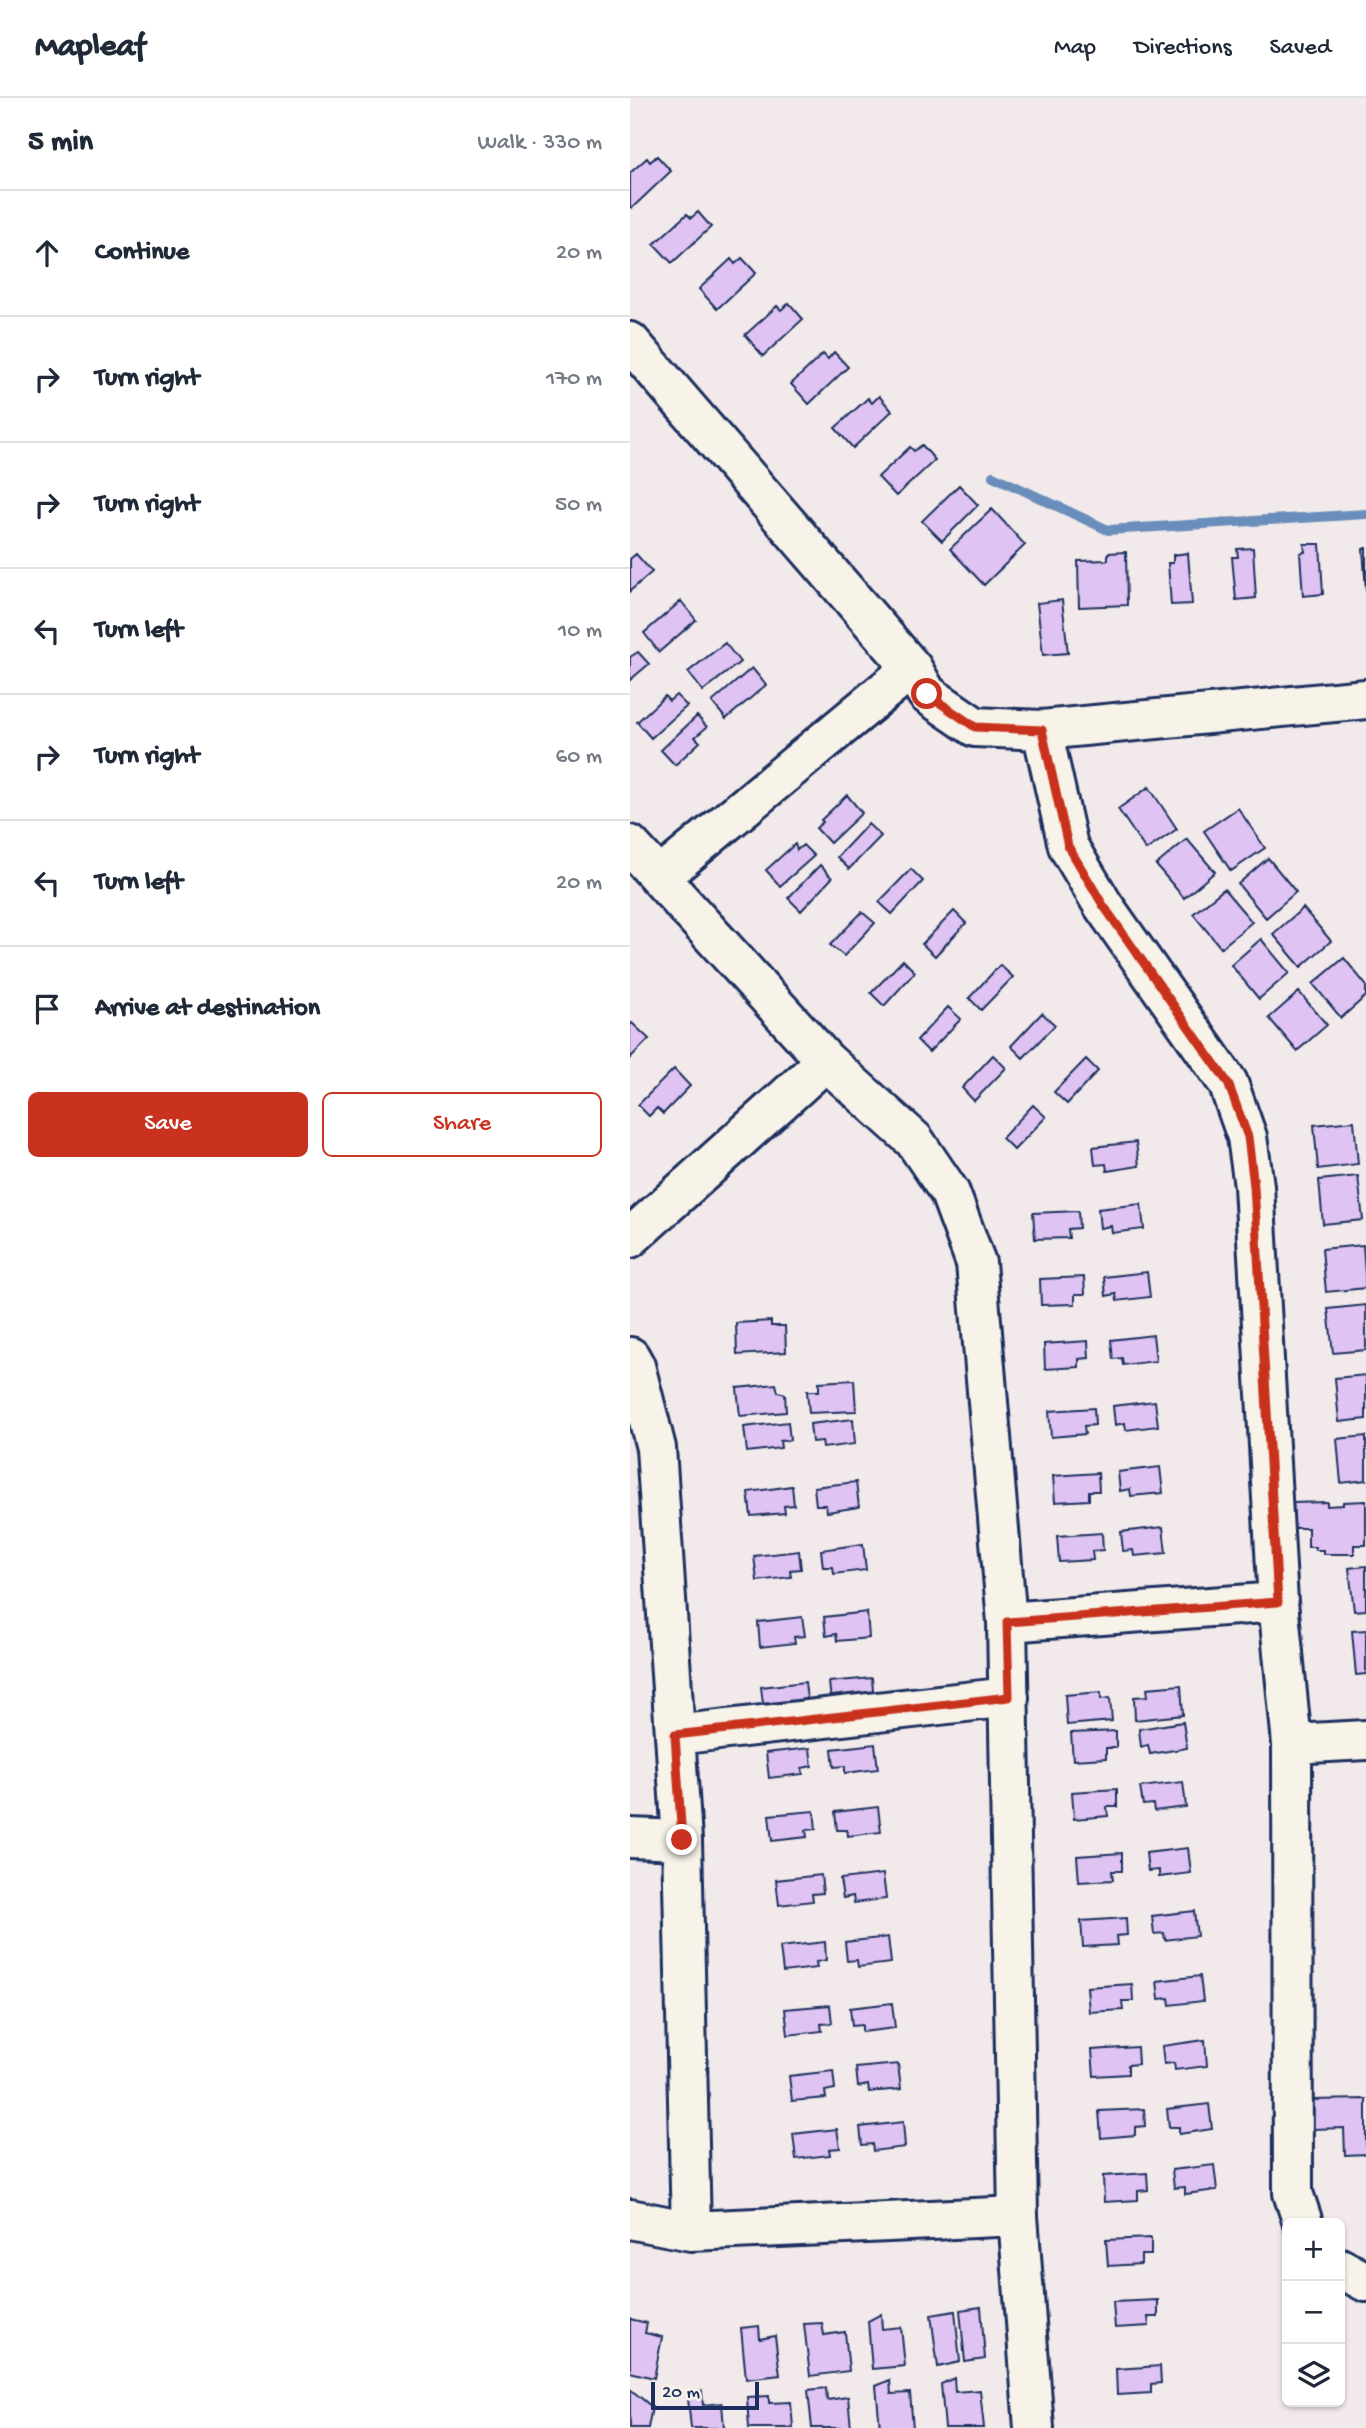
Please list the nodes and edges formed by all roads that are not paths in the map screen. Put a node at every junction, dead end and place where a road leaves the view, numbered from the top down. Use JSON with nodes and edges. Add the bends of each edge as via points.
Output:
{"nodes":[{"id":1,"x":630,"y":342,"type":"edge"},
{"id":2,"x":912,"y":668,"type":"junction"},
{"id":3,"x":1366,"y":699,"type":"edge"},
{"id":4,"x":1042,"y":730,"type":"junction"},
{"id":5,"x":630,"y":845,"type":"edge"},
{"id":6,"x":660,"y":877,"type":"junction"},
{"id":7,"x":826,"y":1061,"type":"junction"},
{"id":8,"x":630,"y":1238,"type":"edge"},
{"id":9,"x":630,"y":1357,"type":"edge"},
{"id":10,"x":1278,"y":1602,"type":"junction"},
{"id":11,"x":1007,"y":1622,"type":"junction"},
{"id":12,"x":1009,"y":1697,"type":"junction"},
{"id":13,"x":675,"y":1735,"type":"junction"},
{"id":14,"x":1366,"y":1740,"type":"edge"},
{"id":15,"x":1292,"y":1744,"type":"junction"},
{"id":16,"x":630,"y":1838,"type":"edge"},
{"id":17,"x":682,"y":1840,"type":"junction"},
{"id":18,"x":1018,"y":2216,"type":"junction"},
{"id":19,"x":1301,"y":2218,"type":"edge"},
{"id":20,"x":630,"y":2219,"type":"edge"},
{"id":21,"x":691,"y":2231,"type":"junction"},
{"id":22,"x":1345,"y":2271,"type":"edge"},
{"id":23,"x":1366,"y":2282,"type":"edge"},
{"id":24,"x":1034,"y":2428,"type":"edge"}],
"edges":[{"from":1,"to":2,"type":"street"},
{"from":2,"to":4,"type":"street","via":[[927,694],[975,727]]},
{"from":2,"to":6,"type":"street"},
{"from":3,"to":4,"type":"street"},
{"from":4,"to":10,"type":"street","via":[[1068,846],[1103,905],[1228,1083],[1248,1137]]},
{"from":5,"to":6,"type":"street"},
{"from":6,"to":7,"type":"street"},
{"from":7,"to":8,"type":"street"},
{"from":7,"to":11,"type":"street","via":[[914,1140],[950,1193],[976,1263]]},
{"from":9,"to":13,"type":"street","via":[[656,1448]]},
{"from":10,"to":11,"type":"street"},
{"from":10,"to":15,"type":"street"},
{"from":11,"to":12,"type":"street"},
{"from":12,"to":13,"type":"street"},
{"from":12,"to":18,"type":"street"},
{"from":13,"to":17,"type":"street"},
{"from":14,"to":15,"type":"street"},
{"from":15,"to":19,"type":"street","via":[[1293,2193]]},
{"from":16,"to":17,"type":"street"},
{"from":17,"to":21,"type":"street"},
{"from":18,"to":21,"type":"street"},
{"from":18,"to":24,"type":"street"},
{"from":20,"to":21,"type":"street"},
{"from":22,"to":23,"type":"street"}]}
